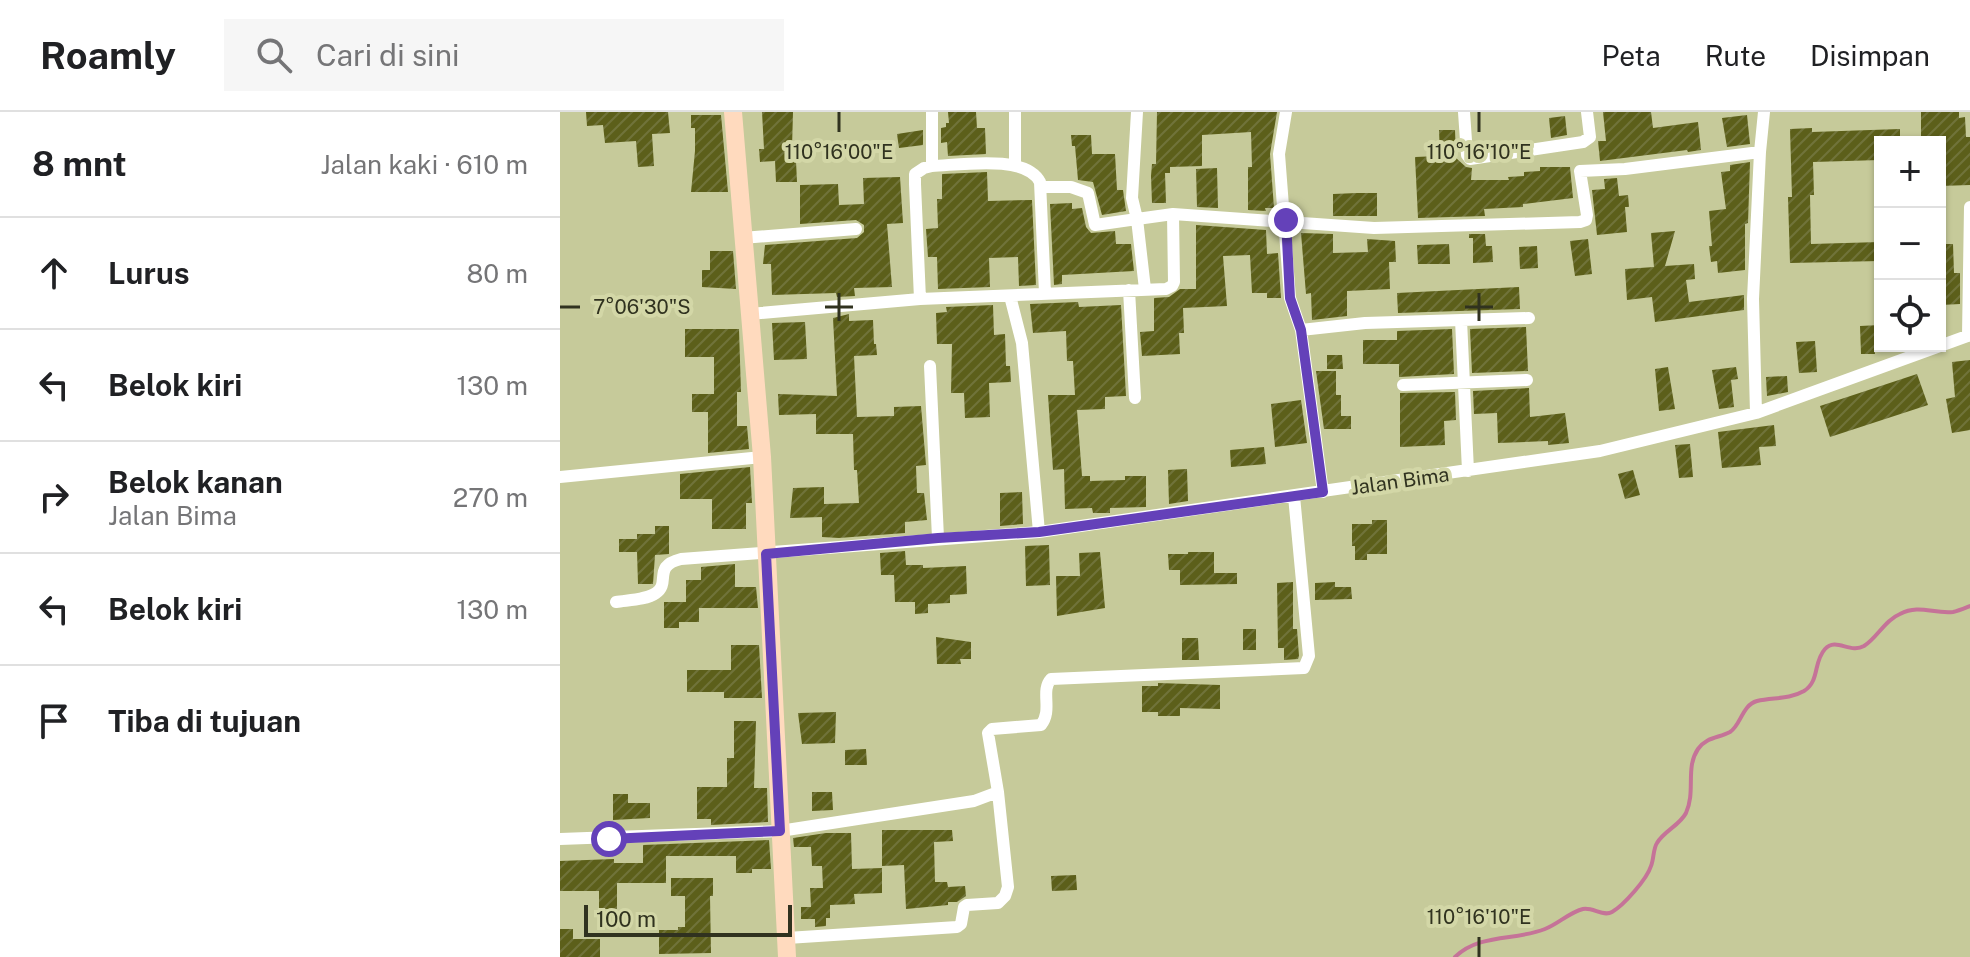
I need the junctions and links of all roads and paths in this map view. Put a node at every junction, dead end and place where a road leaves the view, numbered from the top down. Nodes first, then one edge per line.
1 (733, 112) edge
2 (932, 112) edge
3 (1015, 112) edge
4 (1137, 112) edge
5 (1286, 112) edge
6 (1464, 112) edge
7 (1587, 112) edge
8 (1764, 112) edge
9 (1583, 142) junction
10 (1760, 152) junction
11 (1015, 164) junction
12 (932, 166) junction
13 (1580, 171) junction
14 (1041, 187) junction
15 (1970, 207) edge
16 (1173, 214) junction
17 (1137, 219) junction
18 (1286, 220) junction
19 (856, 229) dead end
20 (742, 238) junction
21 (1145, 289) junction
22 (1129, 290) junction
23 (1045, 293) junction
24 (1010, 296) junction
25 (920, 299) junction
26 (749, 314) junction
27 (1529, 318) dead end
28 (1461, 320) junction
29 (1301, 330) junction
30 (1969, 336) edge
31 (930, 366) dead end
32 (1527, 380) dead end
33 (1463, 382) junction
34 (1403, 385) dead end
35 (1135, 398) dead end
36 (1756, 413) junction
37 (762, 457) junction
38 (1468, 471) junction
39 (560, 477) edge
40 (1323, 492) junction
41 (1294, 496) junction
42 (1039, 532) junction
43 (938, 538) junction
44 (766, 554) junction
45 (616, 602) dead end
46 (998, 792) junction
47 (780, 831) junction
48 (560, 839) edge
49 (787, 948) edge

1 - 20 street
2 - 12 street
3 - 11 street
4 - 17 street
5 - 18 street
6 - 9 street
7 - 9 street
8 - 10 street
9 - 13 street
10 - 13 street
10 - 36 street
11 - 12 street
11 - 14 street
12 - 25 street
13 - 18 street
14 - 17 street
14 - 23 street
15 - 30 street
16 - 17 street
16 - 18 street
16 - 21 street
17 - 21 street
18 - 29 street
19 - 20 street
20 - 26 street
21 - 22 street
22 - 23 street
22 - 35 street
23 - 24 street
24 - 25 street
24 - 42 street
25 - 26 street
26 - 37 street
27 - 28 street
28 - 29 street
28 - 33 street
29 - 40 street
30 - 36 street, Jalan Bima
31 - 43 street
32 - 33 street
33 - 34 street
33 - 38 street
36 - 38 street, Jalan Bima
37 - 39 street
37 - 44 street
38 - 40 street, Jalan Bima
40 - 41 street, Jalan Bima
41 - 42 street, Jalan Bima
41 - 46 street
42 - 43 street, Jalan Bima
43 - 44 street, Jalan Bima
44 - 45 street, Jalan Bima
44 - 47 street
46 - 47 street
46 - 49 street
47 - 48 street
47 - 49 street

